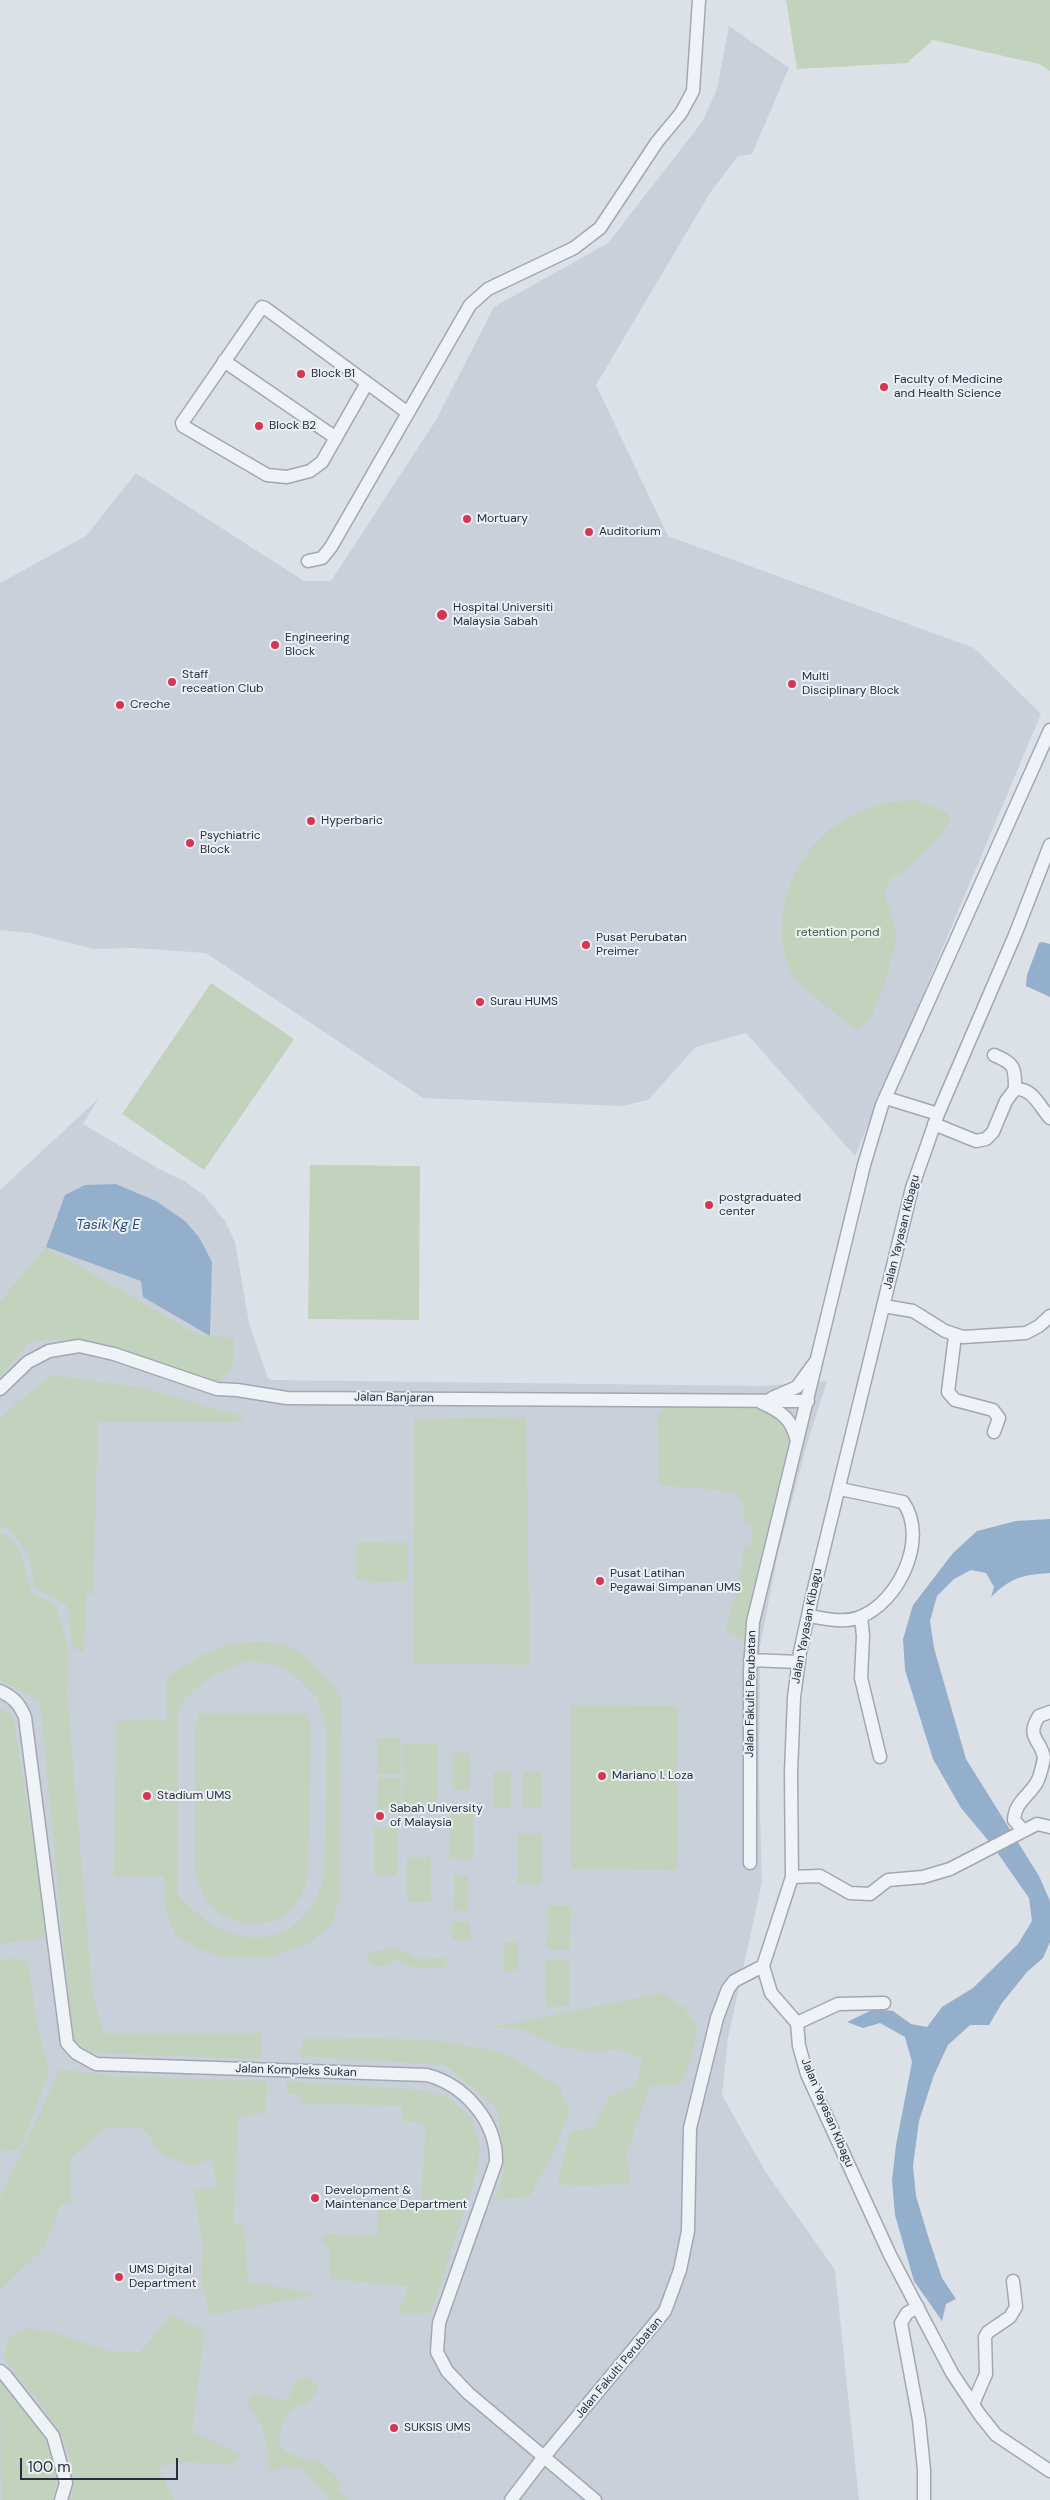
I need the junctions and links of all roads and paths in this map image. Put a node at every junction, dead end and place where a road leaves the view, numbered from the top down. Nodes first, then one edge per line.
1 (699, 0) edge
2 (224, 361) junction
3 (367, 383) junction
4 (408, 413) junction
5 (336, 438) junction
6 (308, 561) dead end
7 (1050, 730) edge
8 (1050, 845) edge
9 (994, 1055) dead end
10 (1015, 1089) junction
11 (886, 1098) junction
12 (1050, 1118) edge
13 (936, 1119) junction
14 (884, 1306) junction
15 (1050, 1316) edge
16 (955, 1336) junction
17 (819, 1356) junction
18 (0, 1388) edge
19 (757, 1401) junction
20 (808, 1401) junction
21 (994, 1432) dead end
22 (797, 1441) junction
23 (840, 1489) junction
24 (808, 1616) junction
25 (860, 1617) junction
26 (750, 1660) junction
27 (798, 1662) junction
28 (0, 1691) edge
29 (1050, 1712) edge
30 (880, 1756) dead end
31 (1050, 1827) edge
32 (1020, 1832) junction
33 (750, 1863) dead end
34 (792, 1877) junction
35 (763, 1966) junction
36 (884, 2003) dead end
37 (797, 2023) junction
38 (1013, 2281) dead end
39 (918, 2307) junction
40 (0, 2371) edge
41 (973, 2404) junction
42 (543, 2458) junction
43 (1050, 2472) edge
44 (61, 2500) edge
45 (511, 2500) edge
46 (595, 2500) edge
47 (924, 2500) edge

1 - 4 street
2 - 3 street
2 - 5 street
2 - 5 street
3 - 4 street
3 - 5 street
4 - 6 street
7 - 11 street, Jalan Fakulti Perubatan
8 - 13 street, Jalan Yayasan Kibagu
9 - 10 street
10 - 12 street
10 - 13 street
11 - 13 street
11 - 17 street, Jalan Fakulti Perubatan
13 - 14 street, Jalan Yayasan Kibagu
14 - 16 street
14 - 23 street, Jalan Yayasan Kibagu
15 - 16 street
16 - 21 street
17 - 19 street
17 - 20 street, Jalan Fakulti Perubatan
18 - 19 street, Jalan Banjaran
19 - 20 street, Jalan Banjaran
19 - 22 street
20 - 22 street, Jalan Fakulti Perubatan
22 - 26 street, Jalan Fakulti Perubatan
23 - 24 street, Jalan Yayasan Kibagu
23 - 25 street
24 - 25 street
24 - 27 street, Jalan Yayasan Kibagu
25 - 30 street
26 - 27 street
26 - 33 street, Jalan Fakulti Perubatan
27 - 34 street, Jalan Yayasan Kibagu
28 - 42 street, Jalan Kompleks Sukan
29 - 32 street
31 - 32 street
32 - 34 street
34 - 35 street, Jalan Yayasan Kibagu
35 - 37 street
35 - 42 street, Jalan Fakulti Perubatan
36 - 37 street
37 - 39 street, Jalan Yayasan Kibagu
38 - 41 street
39 - 41 street, Jalan Yayasan Kibagu
39 - 47 street
40 - 44 street
41 - 43 street, Jalan Yayasan Kibagu
42 - 45 street, Jalan Fakulti Perubatan
42 - 46 street, Jalan Kompleks Sukan

